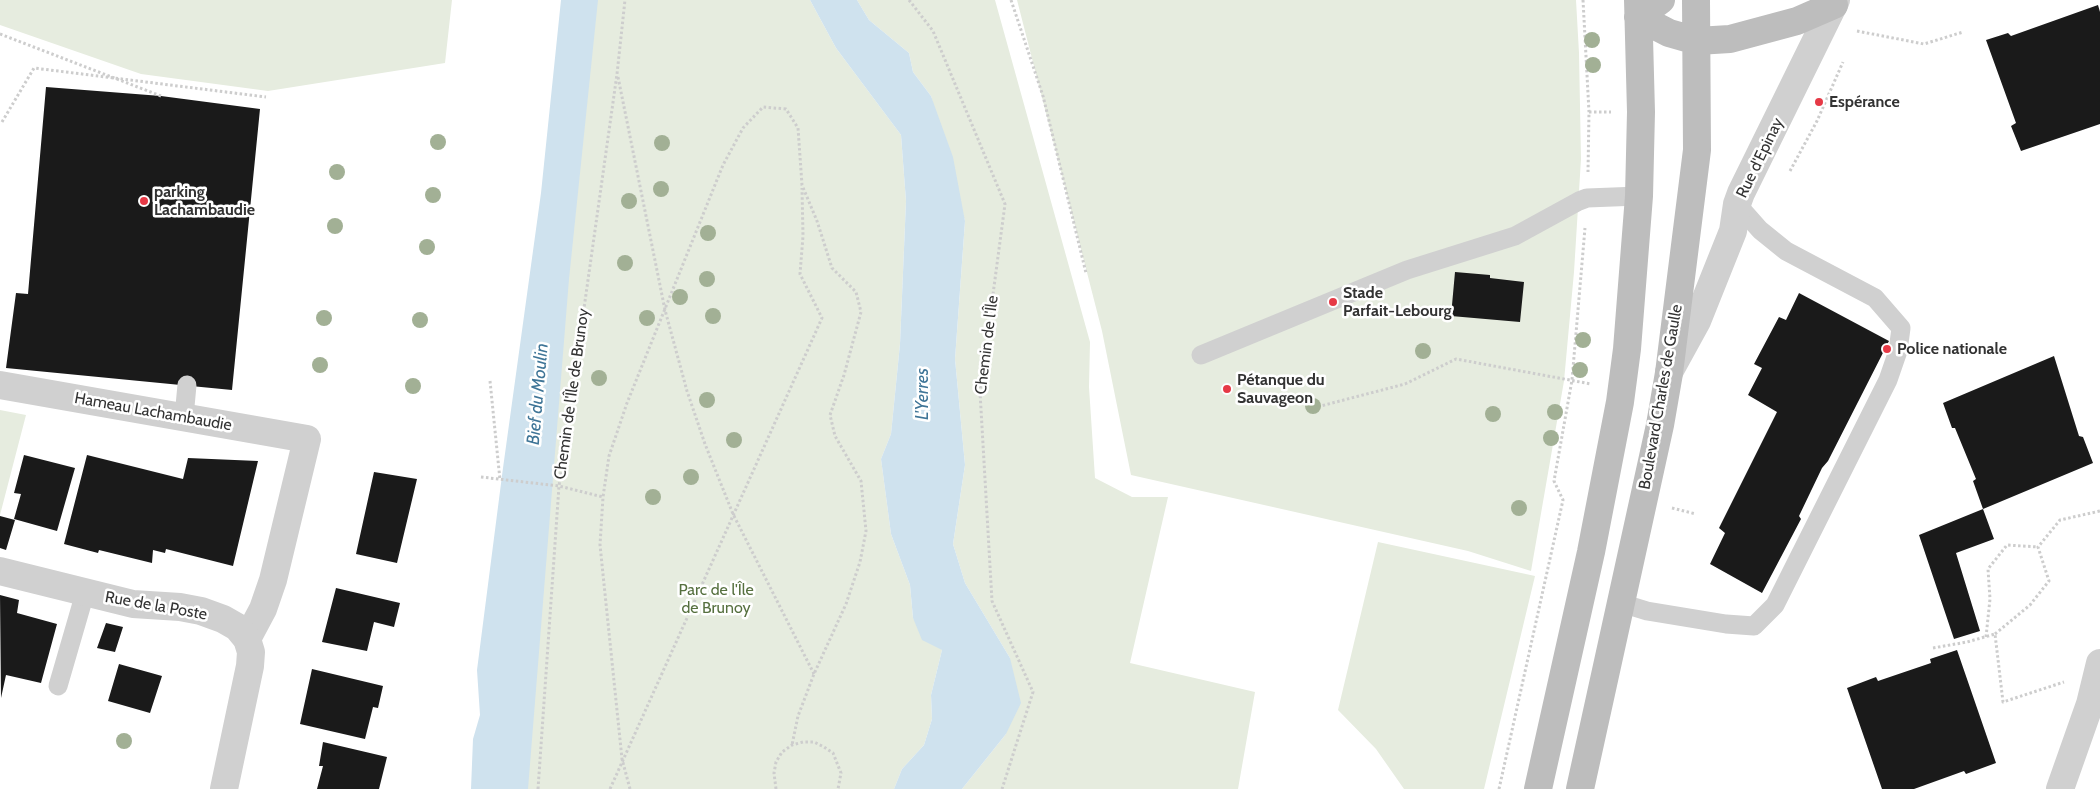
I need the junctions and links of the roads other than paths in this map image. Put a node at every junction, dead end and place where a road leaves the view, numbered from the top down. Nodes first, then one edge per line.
1 (1661, 0) edge
2 (1696, 0) edge
3 (1835, 2) edge
4 (1638, 8) edge
5 (1697, 41) junction
6 (1639, 196) junction
7 (1737, 204) junction
8 (1201, 355) dead end
9 (1669, 373) junction
10 (0, 385) edge
11 (187, 385) dead end
12 (184, 417) junction
13 (0, 571) edge
14 (85, 593) junction
15 (1621, 603) junction
16 (247, 639) junction
17 (2099, 668) edge
18 (58, 686) dead end
19 (224, 789) edge
20 (1538, 789) edge
21 (1580, 789) edge
22 (2060, 789) edge

1 - 4 main road
2 - 5 main road, Boulevard Charles de Gaulle
3 - 5 main road
3 - 7 street, Rue d'Epinay
4 - 5 main road
4 - 6 main road
5 - 9 main road, Boulevard Charles de Gaulle
6 - 8 lane
6 - 20 main road
7 - 9 street, Rue d'Epinay
7 - 15 lane
9 - 15 main road, Boulevard Charles de Gaulle
10 - 12 street, Hameau Lachambaudie
11 - 12 lane
12 - 16 street, Hameau Lachambaudie
13 - 14 street, Rue de la Poste
14 - 16 street, Rue de la Poste
14 - 18 lane
15 - 21 main road, Boulevard Charles de Gaulle
16 - 19 street
17 - 22 street

